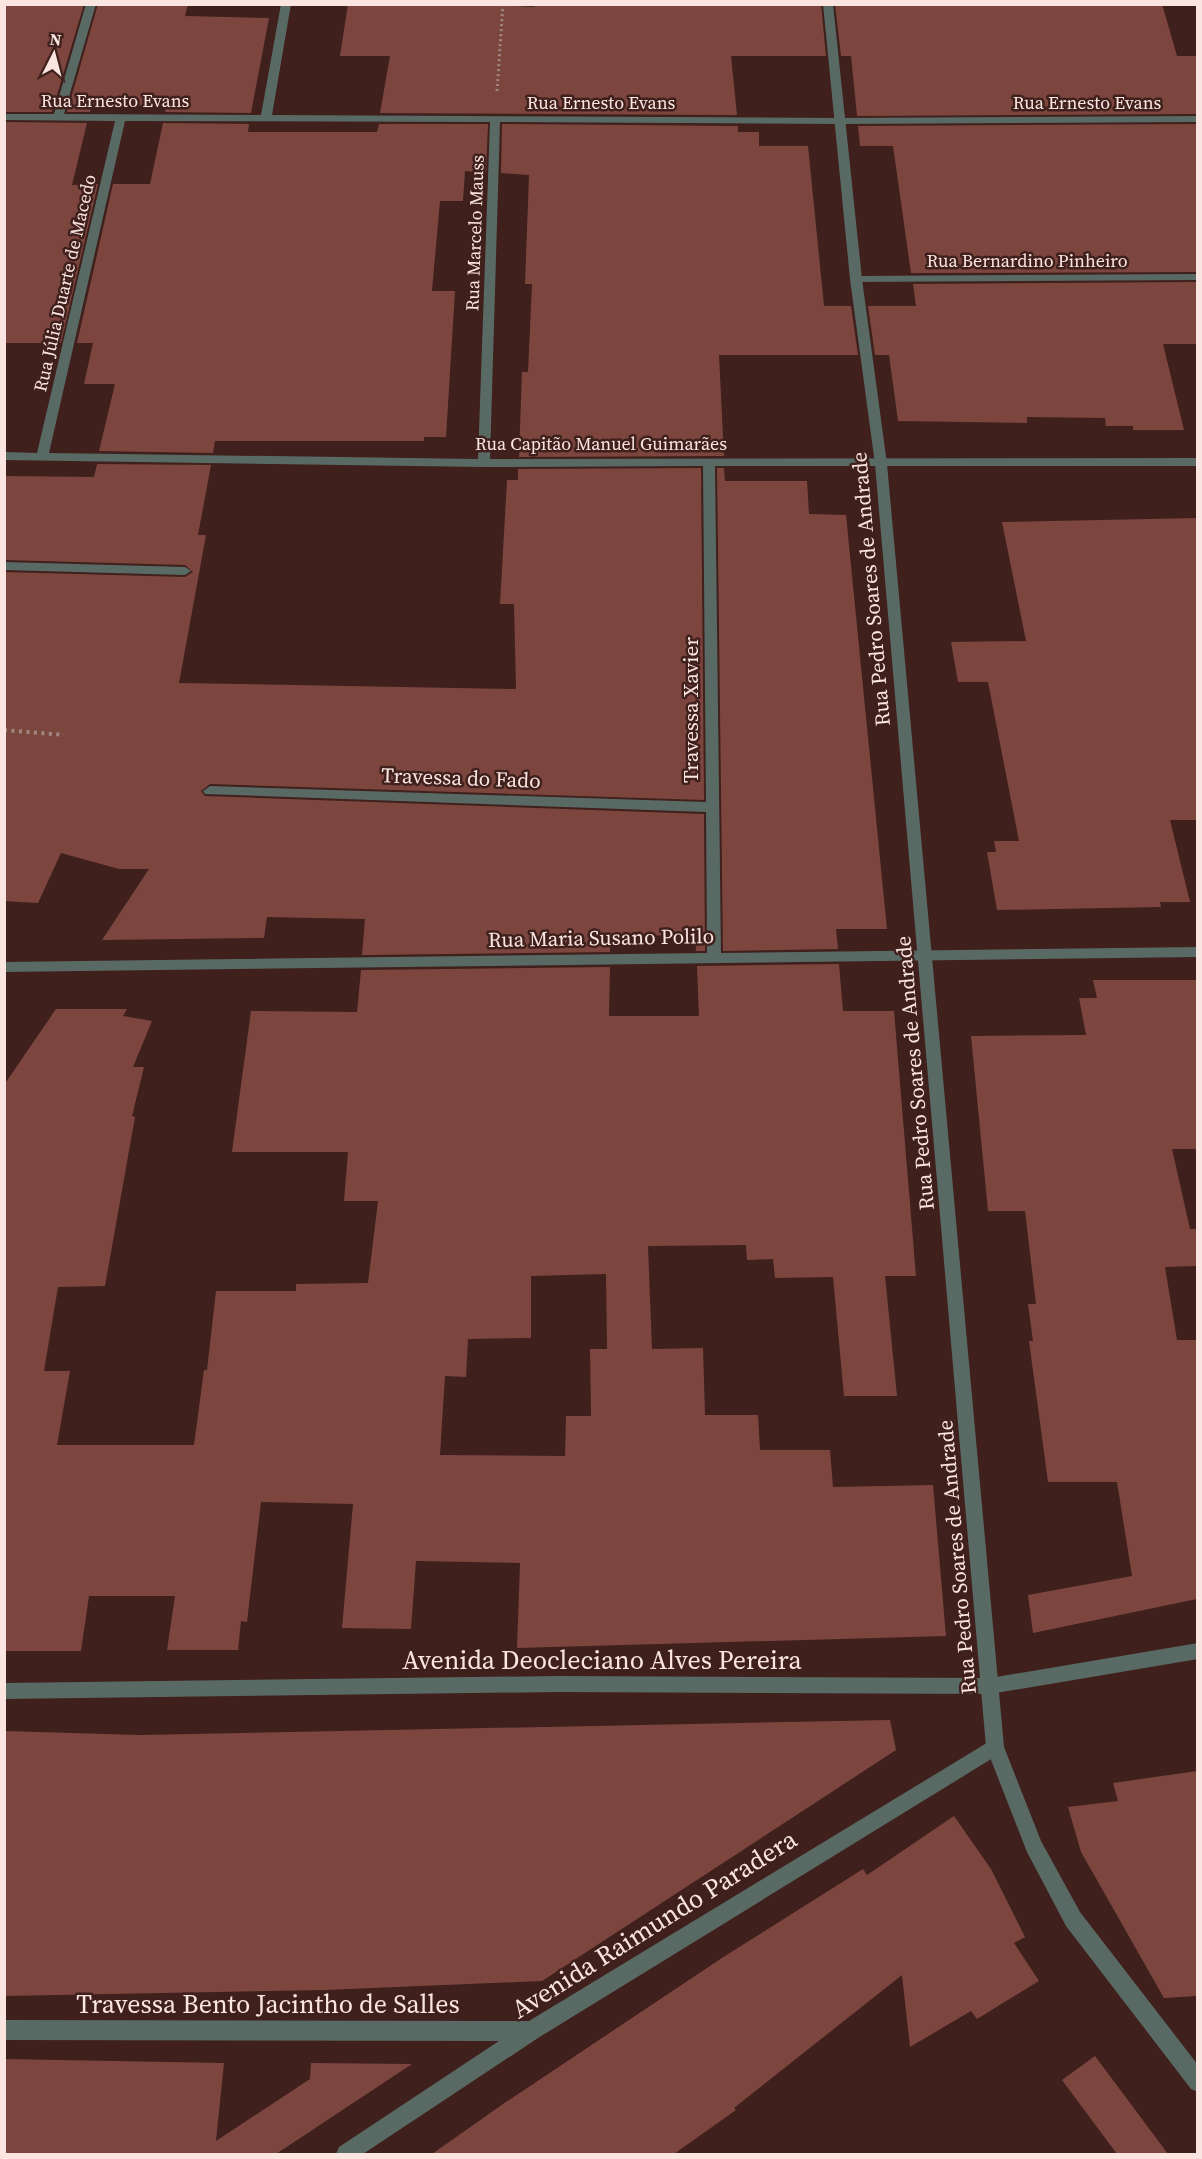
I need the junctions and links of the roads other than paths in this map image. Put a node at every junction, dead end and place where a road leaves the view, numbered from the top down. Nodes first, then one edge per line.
1 (91, 4) edge
2 (286, 4) edge
3 (828, 4) edge
4 (4, 117) edge
5 (58, 117) junction
6 (121, 117) junction
7 (266, 118) junction
8 (495, 119) junction
9 (1197, 119) edge
10 (839, 121) junction
11 (1197, 277) edge
12 (856, 279) junction
13 (4, 456) edge
14 (42, 456) junction
15 (709, 462) junction
16 (1197, 462) edge
17 (484, 463) junction
18 (881, 464) junction
19 (4, 566) edge
20 (184, 572) dead end
21 (210, 791) dead end
22 (711, 807) junction
23 (1197, 951) edge
24 (926, 955) junction
25 (714, 958) junction
26 (4, 967) edge
27 (1197, 1651) edge
28 (990, 1686) junction
29 (4, 1691) edge
30 (995, 1747) junction
31 (4, 2030) edge
32 (531, 2031) junction
33 (1197, 2082) edge
34 (346, 2154) edge

1 - 5 street
2 - 7 street
3 - 10 street, Rua Pedro Soares de Andrade
4 - 5 street, Rua Ernesto Evans
5 - 6 street, Rua Ernesto Evans
6 - 7 street, Rua Ernesto Evans
6 - 14 street, Rua Júlia Duarte de Macedo
7 - 8 street, Rua Ernesto Evans
8 - 10 street, Rua Ernesto Evans
8 - 17 street, Rua Marcelo Mauss
9 - 10 street, Rua Ernesto Evans
10 - 12 street, Rua Pedro Soares de Andrade
11 - 12 street, Rua Bernardino Pinheiro
12 - 18 street, Rua Pedro Soares de Andrade
13 - 14 street, Rua Capitão Manuel Guimarães
14 - 17 street, Rua Capitão Manuel Guimarães
15 - 17 street, Rua Capitão Manuel Guimarães
15 - 18 street, Rua Capitão Manuel Guimarães
15 - 22 street, Travessa Xavier
16 - 18 street, Rua Capitão Manuel Guimarães
18 - 24 street, Rua Pedro Soares de Andrade
19 - 20 street
21 - 22 street, Travessa do Fado
22 - 25 street, Travessa Xavier
23 - 24 street, Rua Maria Susano Polilo
24 - 25 street, Rua Maria Susano Polilo
24 - 28 street, Rua Pedro Soares de Andrade
25 - 26 street, Rua Maria Susano Polilo
27 - 28 street, Avenida Deocleciano Alves Pereira
28 - 29 street, Avenida Deocleciano Alves Pereira
28 - 30 street, Rua Pedro Soares de Andrade
30 - 32 street, Avenida Raimundo Paradera
30 - 33 street, Rua Pedro Soares de Andrade
31 - 32 street, Travessa Bento Jacintho de Salles
32 - 34 street, Avenida Raimundo Paradera

